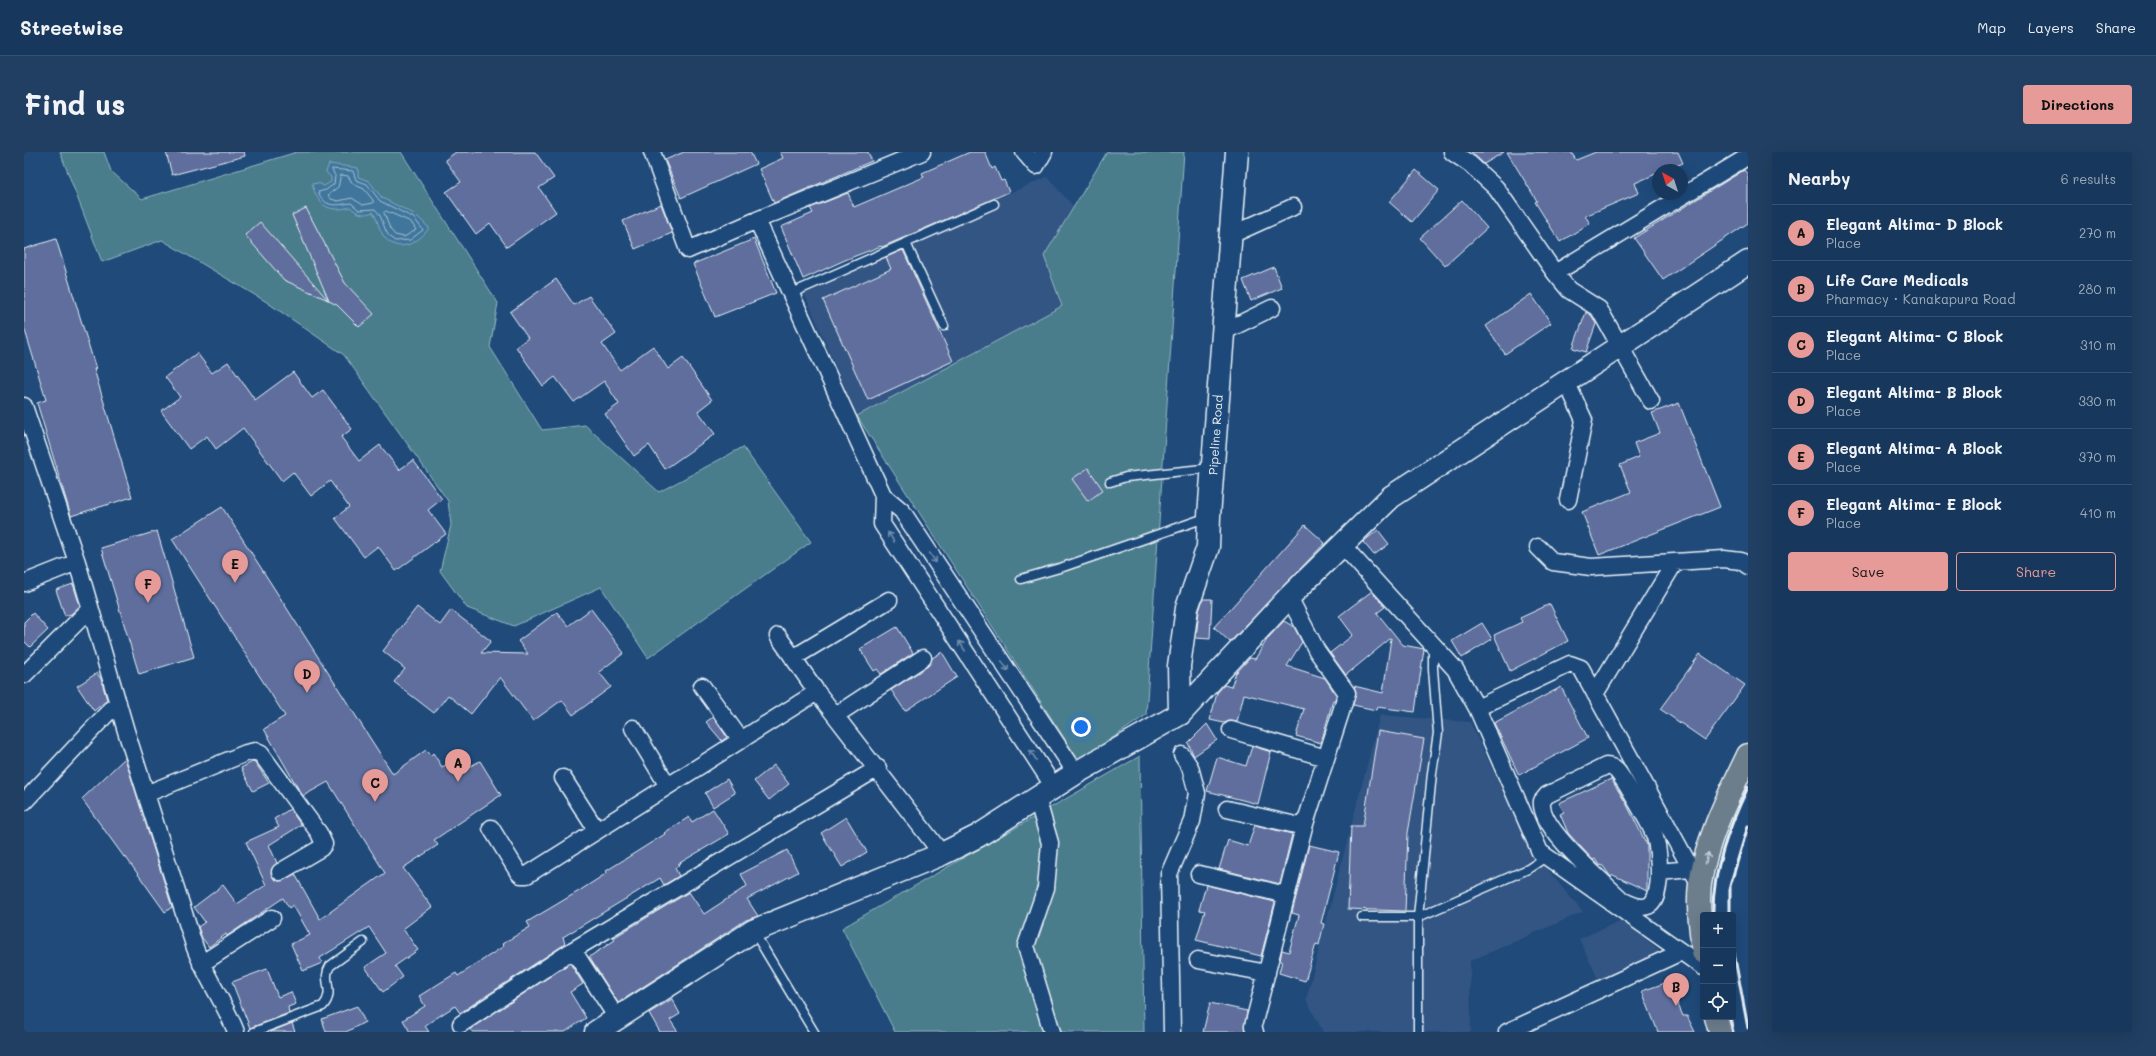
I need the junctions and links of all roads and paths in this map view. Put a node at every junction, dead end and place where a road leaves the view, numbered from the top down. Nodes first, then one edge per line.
1 (652, 152) edge
2 (922, 152) edge
3 (1024, 152) edge
4 (1044, 152) edge
5 (1237, 152) edge
6 (1452, 152) edge
7 (1746, 155) edge
8 (994, 204) dead end
9 (1293, 207) dead end
10 (757, 220) junction
11 (1231, 235) junction
12 (906, 243) junction
13 (1748, 262) edge
14 (1555, 274) junction
15 (792, 293) junction
16 (1272, 308) dead end
17 (944, 326) dead end
18 (1223, 332) junction
19 (1620, 346) junction
20 (1566, 382) junction
21 (1651, 401) dead end
22 (24, 406) edge
23 (1213, 468) junction
24 (1110, 482) dead end
25 (883, 494) junction
26 (1568, 500) dead end
27 (1209, 516) junction
28 (1343, 546) junction
29 (1538, 547) dead end
30 (77, 562) junction
31 (1675, 562) junction
32 (1748, 566) edge
33 (1021, 579) dead end
34 (24, 583) edge
35 (1289, 597) junction
36 (889, 600) dead end
37 (90, 609) junction
38 (778, 636) dead end
39 (1433, 644) junction
40 (793, 658) junction
41 (923, 658) dead end
42 (24, 675) edge
43 (702, 686) dead end
44 (817, 692) junction
45 (1595, 694) junction
46 (118, 702) junction
47 (1478, 708) junction
48 (1180, 714) junction
49 (836, 715) junction
50 (633, 728) dead end
51 (1231, 730) dead end
52 (741, 740) junction
53 (1182, 755) dead end
54 (1748, 755) edge
55 (1326, 758) junction
56 (878, 768) junction
57 (1076, 773) junction
58 (563, 778) dead end
59 (668, 786) junction
60 (1045, 793) junction
61 (146, 794) junction
62 (24, 802) edge
63 (1227, 809) dead end
64 (1304, 827) junction
65 (490, 828) dead end
66 (597, 831) junction
67 (1556, 837) junction
68 (942, 854) junction
69 (1543, 854) junction
70 (280, 872) dead end
71 (1659, 872) junction
72 (1199, 874) dead end
73 (1695, 877) junction
74 (1286, 895) junction
75 (1362, 917) dead end
76 (1418, 917) junction
77 (272, 918) dead end
78 (753, 931) junction
79 (363, 942) dead end
80 (1703, 948) edge
81 (573, 950) junction
82 (1681, 952) junction
83 (1198, 960) dead end
84 (201, 964) junction
85 (1700, 966) edge
86 (1267, 973) junction
87 (617, 1018) junction
88 (1717, 1020) edge
89 (461, 1024) dead end
90 (236, 1032) edge
91 (254, 1032) edge
92 (596, 1032) edge
93 (814, 1032) edge
94 (1052, 1032) edge
95 (1172, 1032) edge
96 (1255, 1032) edge
97 (1418, 1032) edge
98 (1507, 1032) edge
99 (1720, 1032) edge

1 - 10 street
2 - 10 street
3 - 4 street
5 - 11 street, Pipeline Road
6 - 14 street
7 - 14 street
8 - 12 lane
9 - 11 street
10 - 15 street
11 - 18 street, Pipeline Road
12 - 15 lane
12 - 17 lane
13 - 19 street
14 - 19 street
15 - 25 street
16 - 18 street
18 - 23 street, Pipeline Road
19 - 20 street
19 - 21 street
20 - 26 street
20 - 28 street
22 - 30 street
23 - 24 lane
23 - 27 street, Pipeline Road
25 -> 57 street
60 -> 25 street
27 - 33 lane
27 - 48 street, Pipeline Road
28 - 35 street
28 - 39 street
29 - 31 street
30 - 34 street
30 - 37 street
31 - 32 street
31 - 45 street
35 - 48 street
35 - 55 street
36 - 40 street
37 - 42 street
37 - 46 street
38 - 40 street
39 - 47 street
39 - 76 lane
40 - 44 street
41 - 49 street
43 - 52 street
44 - 49 street
44 - 52 street
45 - 47 street
45 - 73 street
46 - 61 street
46 - 62 street
47 - 69 street
48 - 57 street
49 - 56 street
50 - 59 street
51 - 55 street
52 - 59 street
53 - 95 street
73 -> 54 highway
55 - 64 street
56 - 68 street
56 - 81 street
57 - 60 street
58 - 66 street
59 - 66 street
60 - 68 street
60 - 94 street
61 - 70 street
61 - 84 street
63 - 64 street
64 - 74 street
65 - 66 street
67 - 69 street
67 - 71 street
67 - 71 street
68 - 78 street
69 - 76 lane
69 - 82 street
71 - 73 street
72 - 74 street
73 - 80 highway
74 - 86 street
75 - 76 lane
76 - 97 lane
77 - 84 street
78 - 87 street
78 - 93 lane
79 - 91 lane
81 - 87 street
81 - 89 street
82 - 85 street
82 - 98 street
83 - 86 street
84 - 90 street
86 - 96 street
87 - 92 street
88 - 99 highway

